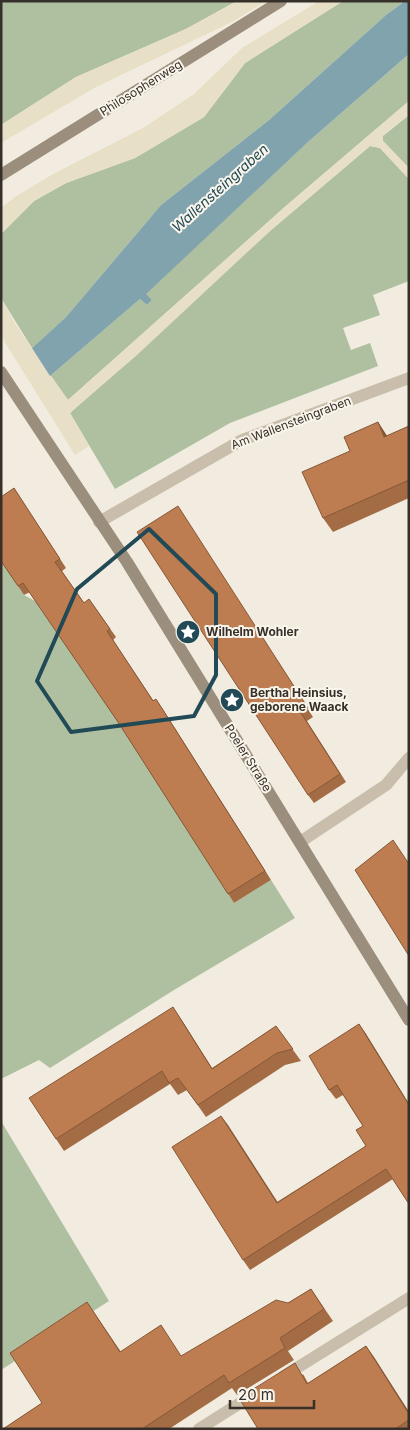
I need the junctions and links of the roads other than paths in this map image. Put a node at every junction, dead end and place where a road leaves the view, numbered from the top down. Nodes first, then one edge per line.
1 (281, 1) edge
2 (1, 175) edge
3 (1, 372) edge
4 (409, 378) edge
5 (99, 522) junction
6 (409, 758) edge
7 (300, 842) junction
8 (409, 1020) edge
9 (409, 1298) edge
10 (198, 1429) edge

1 - 2 street, Philosophenweg
3 - 5 street, Poeler Straße
4 - 5 street, Am Wallensteingraben
5 - 7 street, Poeler Straße
6 - 7 street
7 - 8 street, Poeler Straße
9 - 10 street

